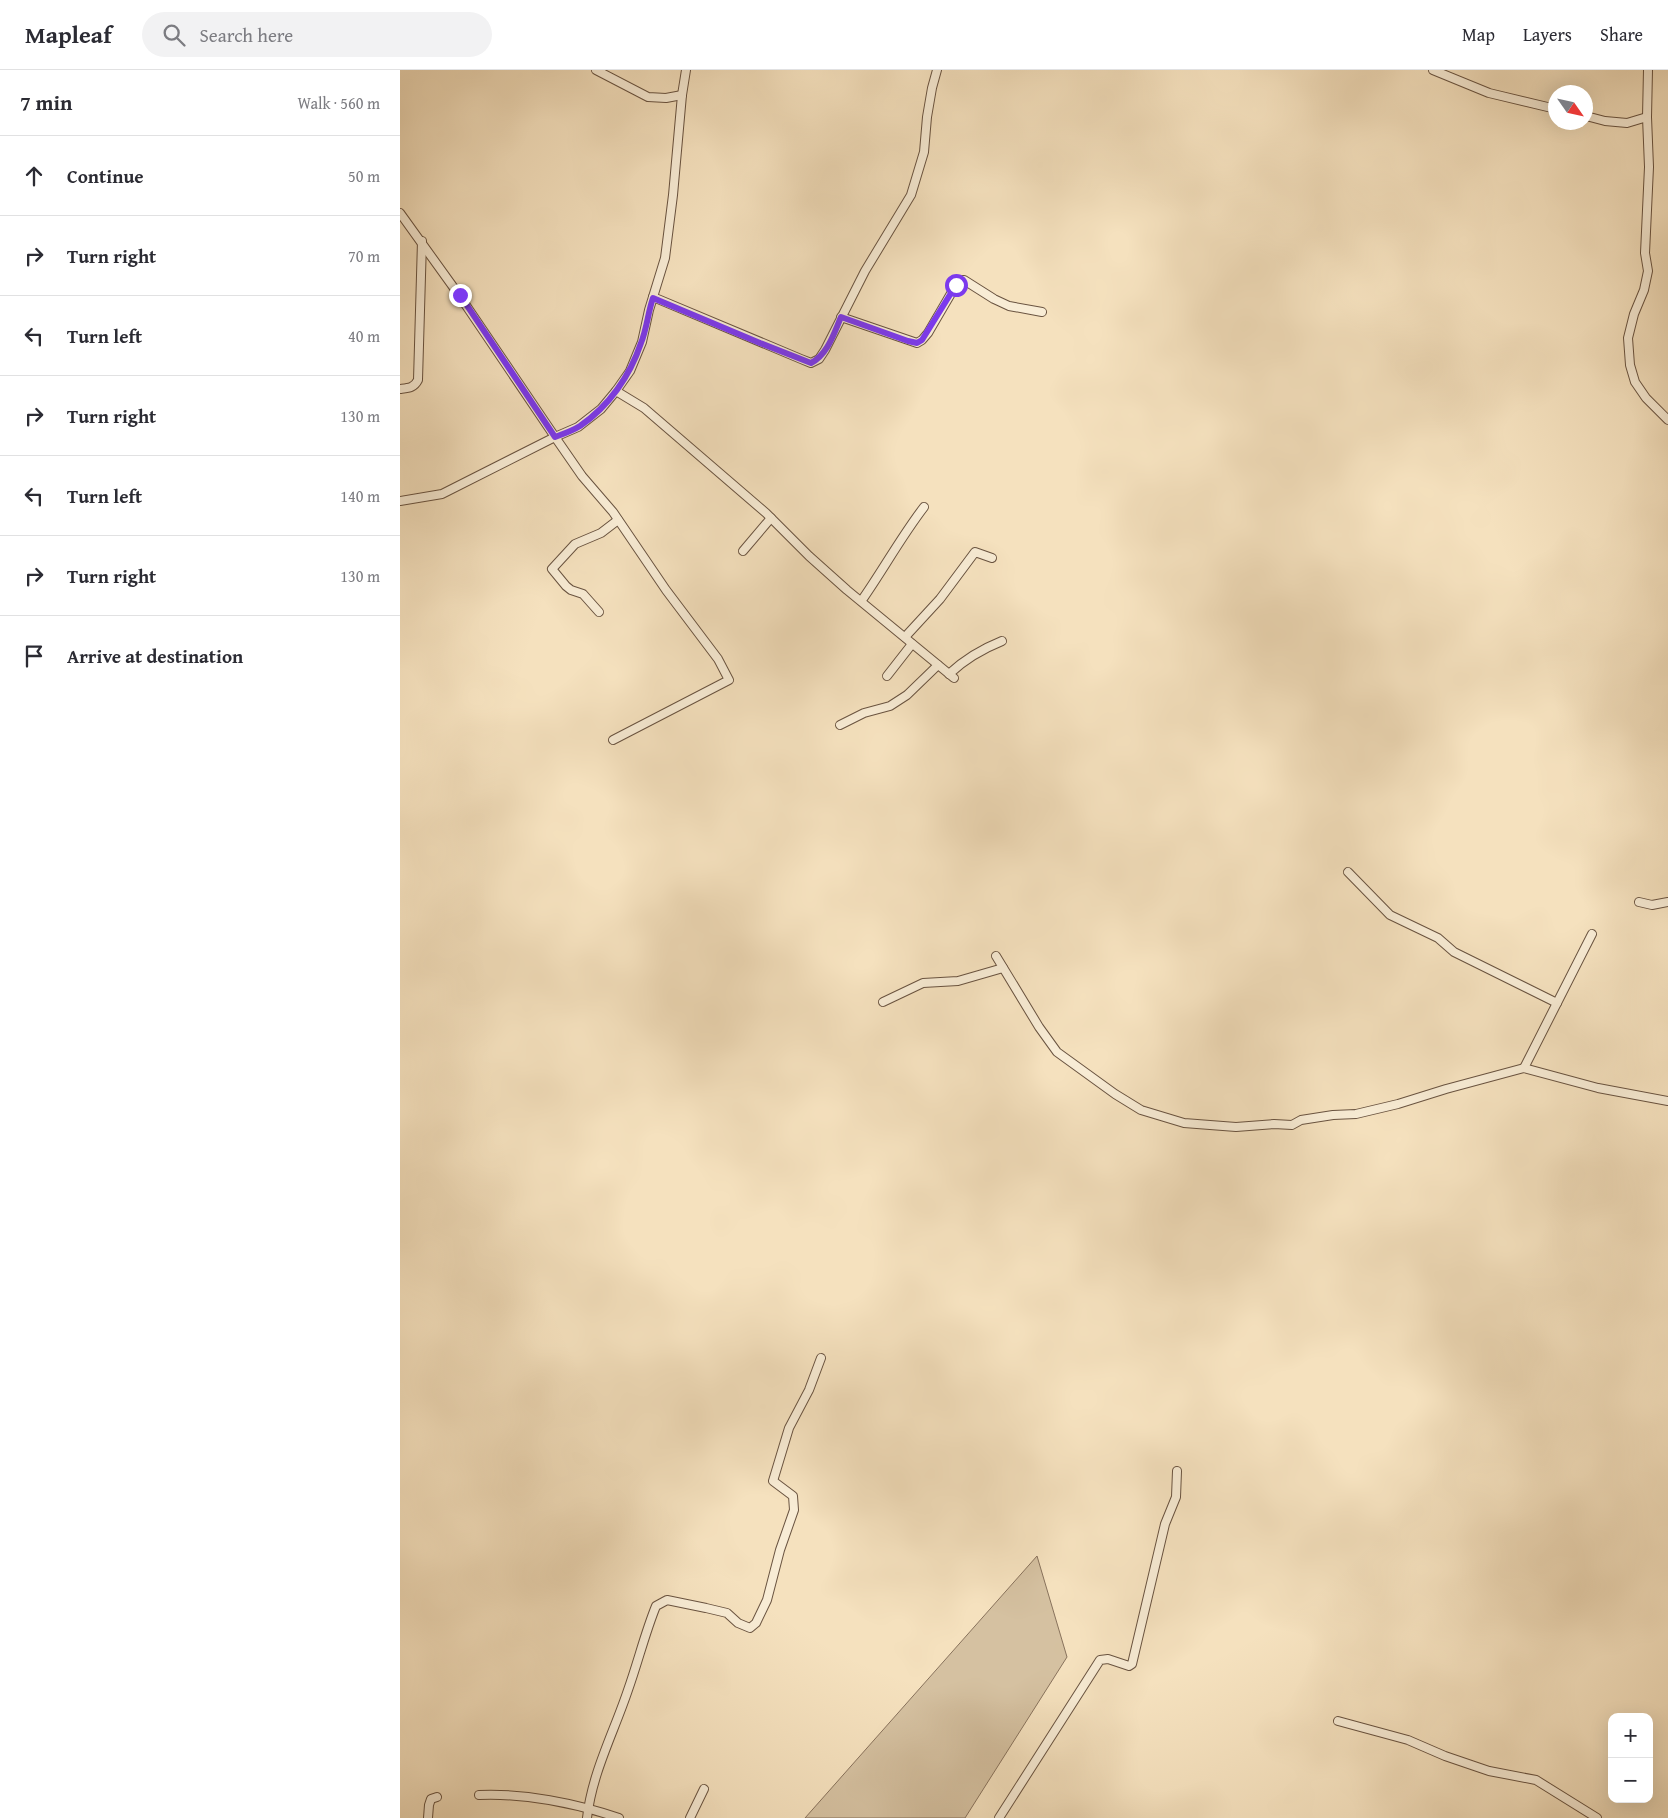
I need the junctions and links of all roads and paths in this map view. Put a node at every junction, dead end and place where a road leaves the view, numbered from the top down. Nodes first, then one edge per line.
1 (596, 70) edge
2 (686, 70) edge
3 (937, 70) edge
4 (1432, 70) edge
5 (1648, 70) edge
6 (682, 95) junction
7 (1548, 107) edge
8 (1647, 117) junction
9 (1593, 118) edge
10 (400, 213) edge
11 (422, 241) junction
12 (653, 298) junction
13 (1042, 312) dead end
14 (841, 317) junction
15 (400, 389) edge
16 (616, 391) junction
17 (1668, 420) edge
18 (555, 437) junction
19 (400, 501) edge
20 (924, 507) dead end
21 (771, 518) junction
22 (618, 520) junction
23 (743, 551) dead end
24 (992, 558) dead end
25 (862, 600) junction
26 (599, 612) dead end
27 (905, 637) junction
28 (1002, 640) dead end
29 (912, 644) junction
30 (938, 665) junction
31 (887, 676) dead end
32 (840, 725) dead end
33 (613, 740) dead end
34 (1348, 872) dead end
35 (1639, 902) dead end
36 (1668, 902) edge
37 (1592, 934) dead end
38 (996, 956) dead end
39 (1003, 968) junction
40 (883, 1002) dead end
41 (1557, 1003) junction
42 (1524, 1068) junction
43 (1668, 1101) edge
44 (821, 1358) dead end
45 (1177, 1472) dead end
46 (1338, 1722) dead end
47 (704, 1789) dead end
48 (479, 1795) dead end
49 (437, 1797) dead end
50 (588, 1808) junction
51 (428, 1818) edge
52 (587, 1818) edge
53 (618, 1818) edge
54 (690, 1818) edge
55 (999, 1818) edge
56 (1597, 1818) edge

1 - 6 street
2 - 6 street
3 - 14 street
4 - 7 street
5 - 8 street
6 - 12 street
8 - 9 street
8 - 17 street
10 - 11 street
11 - 15 street
11 - 18 street
12 - 14 street
12 - 16 street
13 - 14 street
16 - 18 street
16 - 21 street
18 - 19 street
18 - 22 street
20 - 25 street
21 - 23 street
21 - 25 street
22 - 26 street
22 - 33 street
24 - 27 street
25 - 27 street
27 - 29 street
28 - 30 street
29 - 30 street
29 - 31 street
30 - 32 street
34 - 41 street
35 - 36 street
37 - 41 street
38 - 39 street
39 - 40 street
39 - 42 street
41 - 42 street
42 - 43 street
44 - 50 street
45 - 55 street
46 - 56 street
47 - 54 street
48 - 50 street
49 - 51 street
50 - 52 street
50 - 53 street

